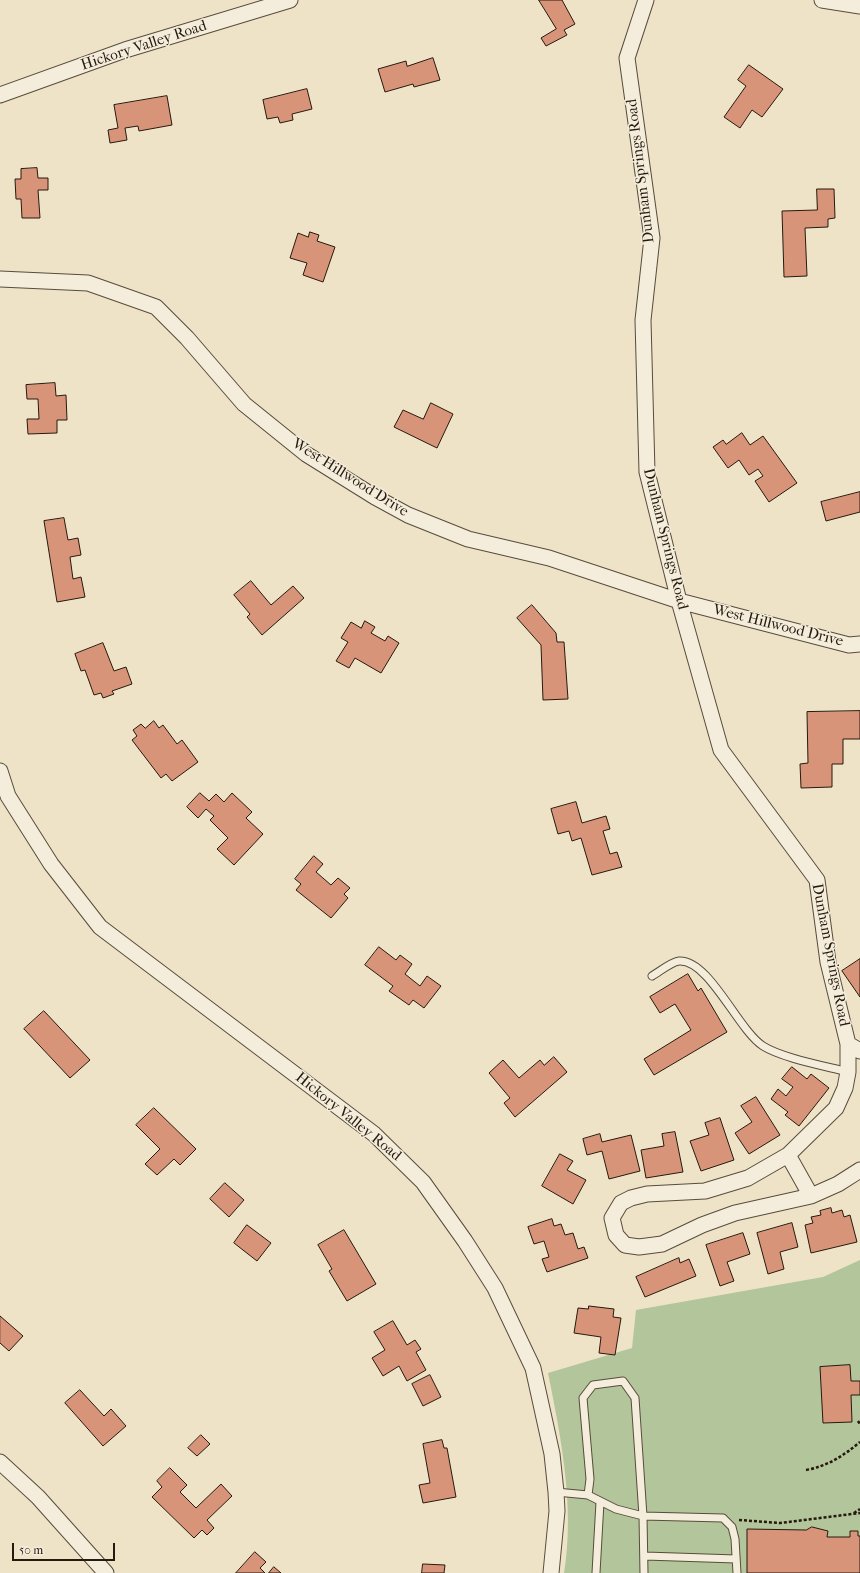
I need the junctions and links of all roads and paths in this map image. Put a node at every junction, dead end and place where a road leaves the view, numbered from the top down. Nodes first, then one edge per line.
1 (290, 0) edge
2 (646, 0) edge
3 (822, 0) edge
4 (860, 6) edge
5 (0, 95) edge
6 (0, 280) edge
7 (680, 601) junction
8 (860, 644) edge
9 (0, 771) edge
10 (4, 798) edge
11 (652, 976) dead end
12 (854, 1048) edge
13 (848, 1072) junction
14 (788, 1155) junction
15 (860, 1170) edge
16 (811, 1196) junction
17 (858, 1420) dead end
18 (860, 1424) edge
19 (860, 1442) edge
20 (0, 1462) edge
21 (806, 1470) dead end
22 (556, 1492) junction
23 (588, 1495) junction
24 (600, 1502) junction
25 (860, 1509) edge
26 (854, 1513) junction
27 (860, 1513) edge
28 (643, 1516) junction
29 (722, 1518) junction
30 (645, 1556) junction
31 (736, 1559) junction
32 (106, 1573) edge
33 (551, 1573) edge
34 (596, 1573) edge
35 (644, 1573) edge
36 (737, 1573) edge

1 - 5 street, Hickory Valley Road
2 - 7 street, Dunham Springs Road
3 - 4 street
6 - 7 street, West Hillwood Drive
7 - 8 street, West Hillwood Drive
7 - 12 street, Dunham Springs Road
9 - 10 street, Hickory Valley Road
10 - 22 street, Hickory Valley Road
11 - 13 lane
12 - 13 street, Dunham Springs Road
13 - 14 street, Dunham Springs Road
14 - 16 street
14 - 16 street, Dunham Springs Road
15 - 16 street, Dunham Springs Road
17 - 18 path
19 - 21 path
20 - 32 street
22 - 23 lane
22 - 33 street, Hickory Valley Road
23 - 24 lane
23 - 28 lane
24 - 28 lane
24 - 34 lane
25 - 26 path
26 - 27 path
26 - 29 path
28 - 29 lane
28 - 30 lane
29 - 31 lane
30 - 31 lane
30 - 35 lane
31 - 36 lane

